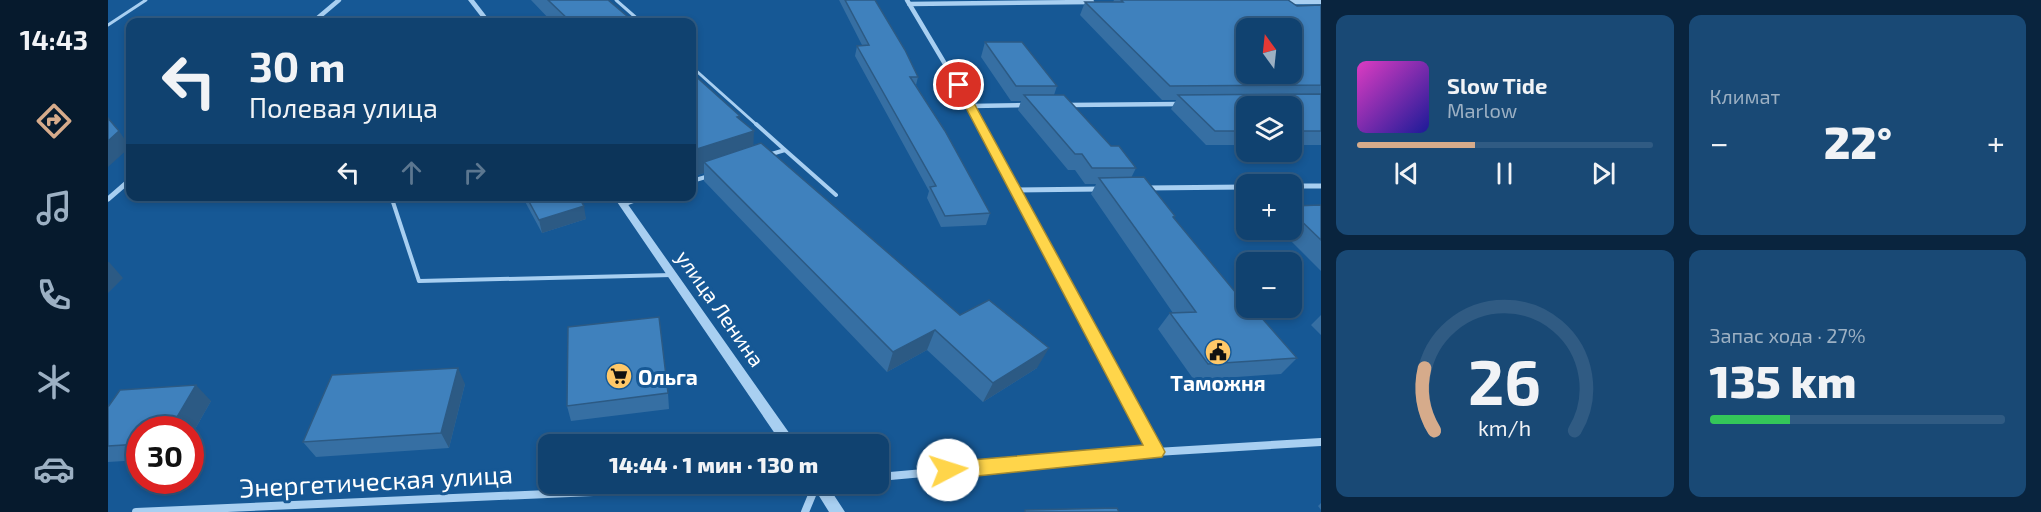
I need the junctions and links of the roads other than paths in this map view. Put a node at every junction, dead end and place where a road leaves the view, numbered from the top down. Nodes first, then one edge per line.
1 (146, 0) edge
2 (339, 0) edge
3 (471, 0) edge
4 (616, 0) edge
5 (1014, 1) edge
6 (908, 2) edge
7 (1099, 2) edge
8 (1321, 2) edge
9 (1285, 3) edge
10 (318, 18) edge
11 (485, 18) edge
12 (636, 18) edge
13 (108, 25) edge
14 (696, 71) edge
15 (1193, 104) edge
16 (1029, 105) edge
17 (1065, 105) edge
18 (971, 106) junction
19 (785, 150) junction
20 (764, 157) edge
21 (712, 174) edge
22 (696, 180) edge
23 (126, 183) edge
24 (1302, 186) edge
25 (1321, 186) edge
26 (1236, 187) edge
27 (1143, 188) edge
28 (1108, 189) edge
29 (1016, 190) junction
30 (836, 195) dead end
31 (108, 199) edge
32 (393, 201) edge
33 (620, 201) edge
34 (672, 275) junction
35 (783, 434) edge
36 (1321, 442) edge
37 (1156, 452) junction
38 (889, 476) edge
39 (546, 494) edge
40 (812, 494) edge
41 (825, 494) edge
42 (136, 512) edge
43 (805, 512) edge
44 (838, 512) edge

1 - 13 lane
2 - 10 street
3 - 11 street
4 - 12 lane
5 - 6 street
5 - 7 street
6 - 18 street
8 - 9 street
14 - 19 lane
15 - 17 street
16 - 18 street
18 - 29 street
19 - 20 lane
19 - 30 lane
21 - 22 lane
23 - 31 street
24 - 25 street
26 - 27 street
28 - 29 street
29 - 37 street
32 - 34 lane
33 - 34 street, улица Ленина
34 - 35 street, улица Ленина
36 - 37 street
37 - 38 street
39 - 42 street, Энергетическая улица
40 - 43 street
41 - 44 street

